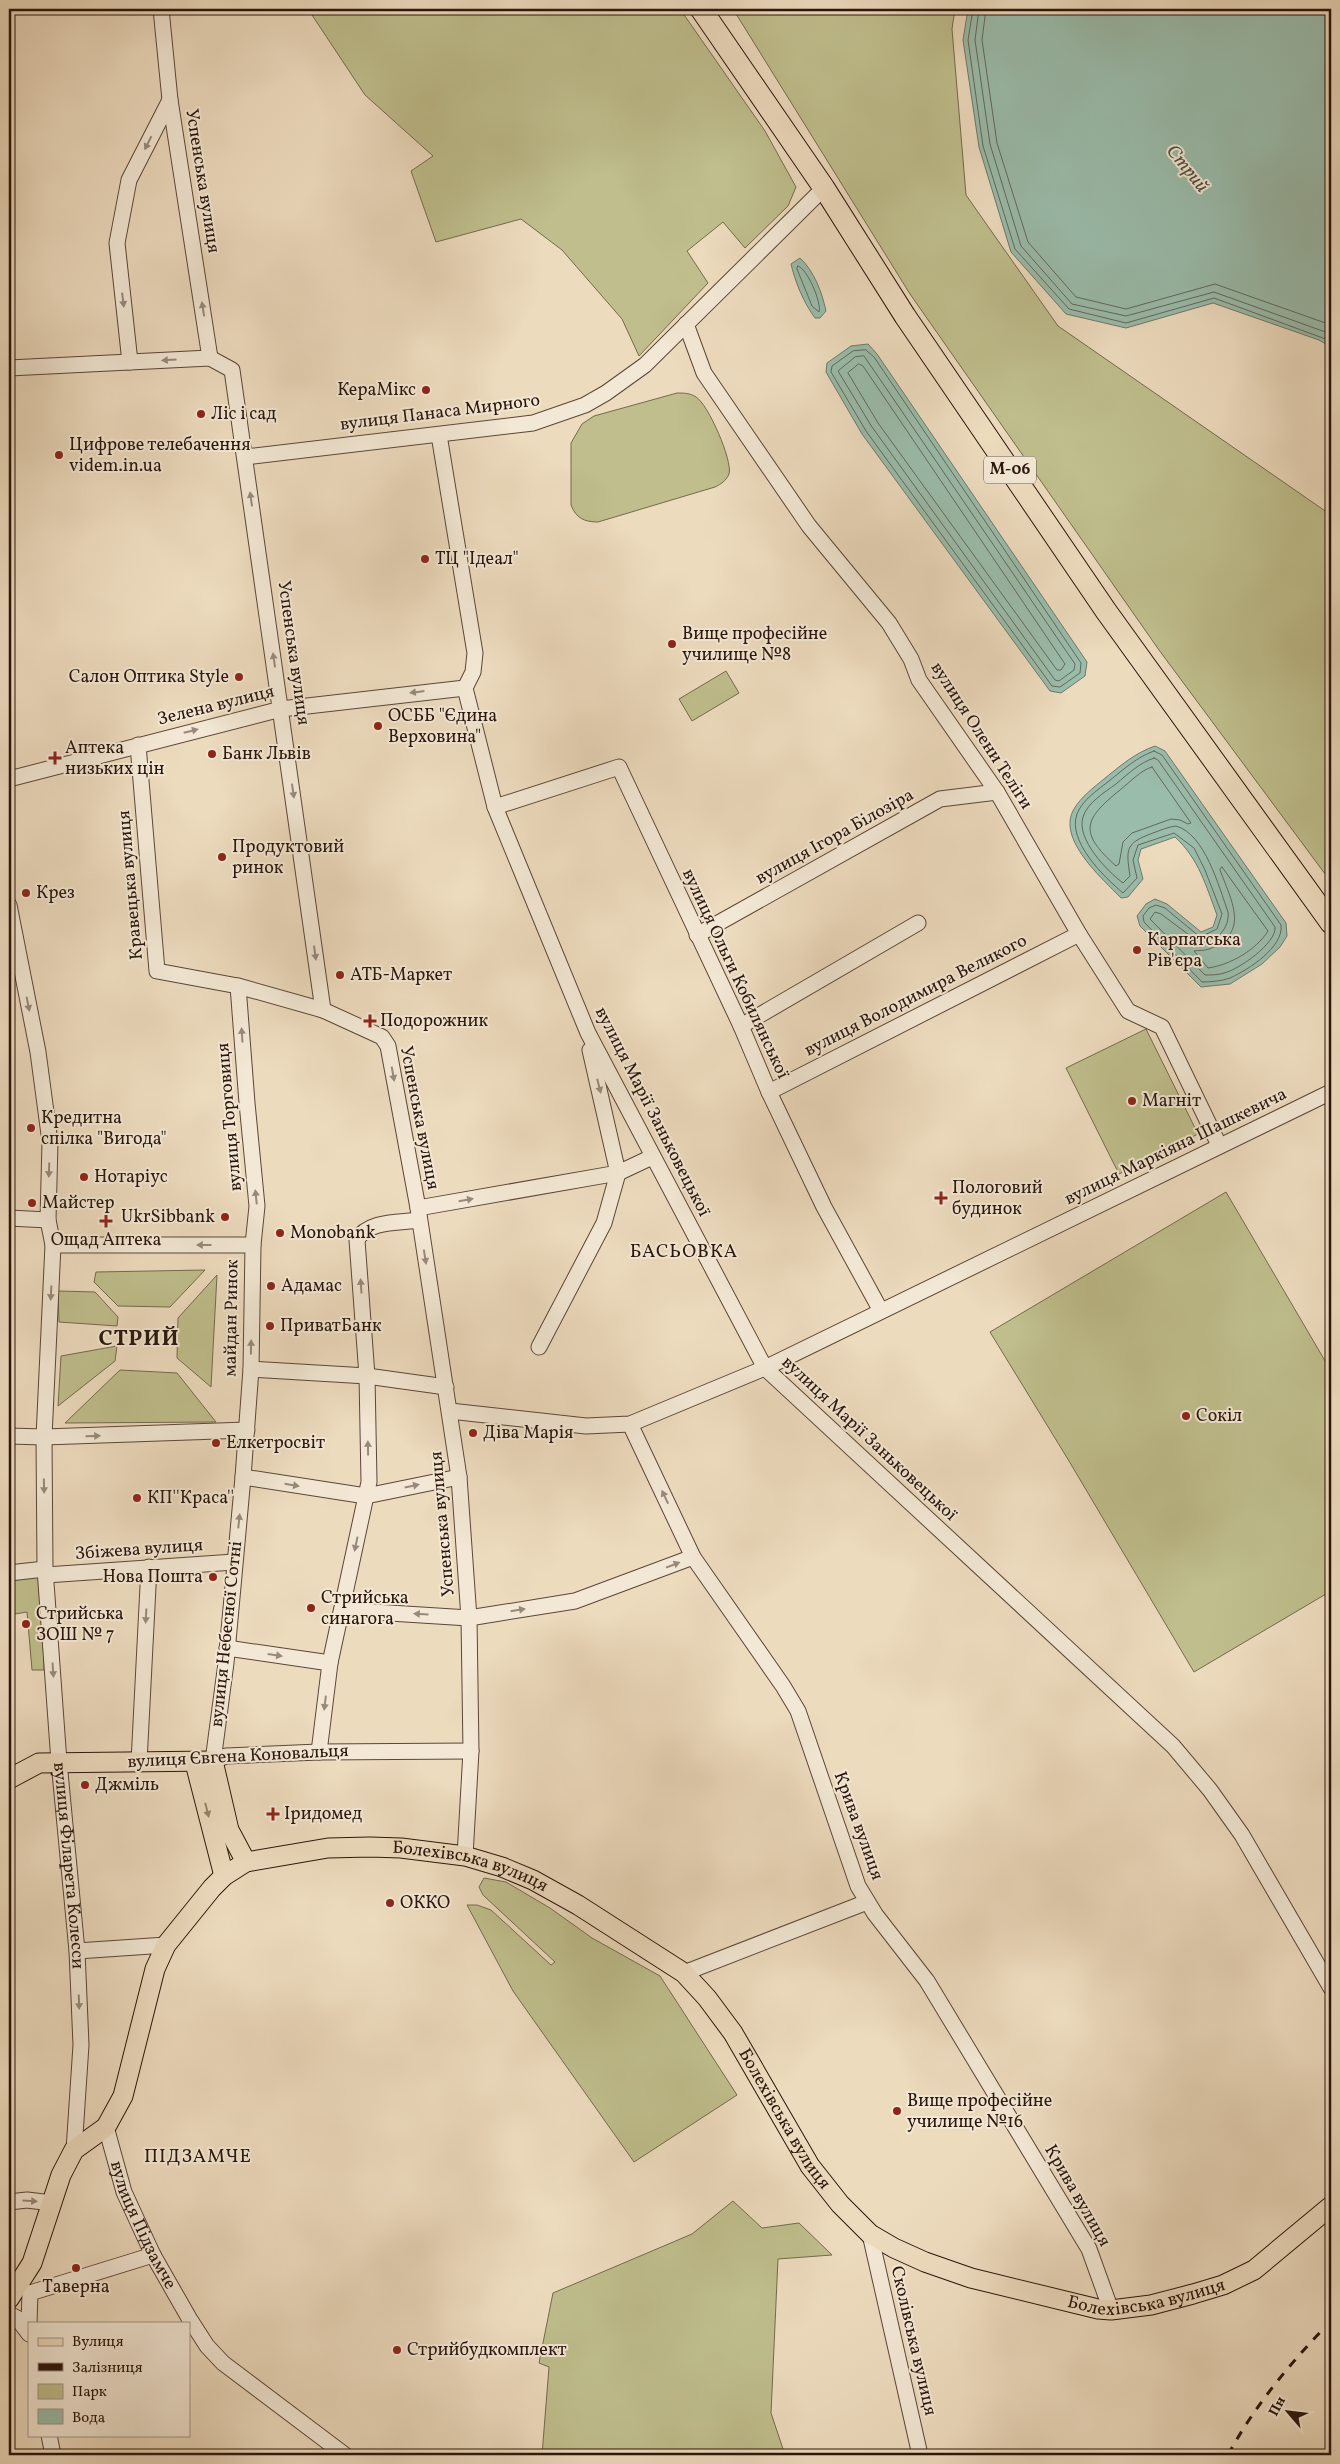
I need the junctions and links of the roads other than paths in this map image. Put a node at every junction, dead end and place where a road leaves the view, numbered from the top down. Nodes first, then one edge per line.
1 (161, 9) edge
2 (701, 9) edge
3 (170, 100) junction
4 (824, 188) junction
5 (686, 324) junction
6 (210, 358) junction
7 (130, 362) junction
8 (9, 368) edge
9 (439, 435) junction
10 (245, 458) junction
11 (466, 688) junction
12 (281, 709) junction
13 (138, 745) junction
14 (9, 779) edge
15 (998, 792) junction
16 (495, 807) junction
17 (9, 905) edge
18 (918, 922) dead end
19 (1331, 923) edge
20 (1080, 934) junction
21 (697, 935) junction
22 (238, 986) junction
23 (323, 1010) junction
24 (584, 1022) junction
25 (740, 1026) junction
26 (768, 1092) junction
27 (1331, 1092) edge
28 (1219, 1145) junction
29 (652, 1157) junction
30 (618, 1173) junction
31 (418, 1214) junction
32 (9, 1218) edge
33 (48, 1220) junction
34 (53, 1245) junction
35 (253, 1245) junction
36 (880, 1311) junction
37 (539, 1347) dead end
38 (765, 1368) junction
39 (251, 1369) junction
40 (367, 1376) junction
41 (446, 1387) junction
42 (450, 1411) junction
43 (630, 1424) junction
44 (247, 1430) junction
45 (9, 1436) edge
46 (44, 1437) junction
47 (244, 1477) junction
48 (459, 1477) junction
49 (366, 1496) junction
50 (693, 1557) junction
51 (234, 1562) junction
52 (149, 1567) junction
53 (46, 1572) junction
54 (9, 1573) edge
55 (342, 1610) junction
56 (469, 1618) junction
57 (227, 1648) junction
58 (330, 1663) junction
59 (471, 1751) junction
60 (319, 1752) junction
61 (59, 1762) junction
62 (139, 1762) junction
63 (204, 1762) junction
64 (9, 1778) edge
65 (465, 1856) junction
66 (246, 1862) junction
67 (224, 1876) junction
68 (867, 1902) junction
69 (166, 1945) junction
70 (77, 1951) junction
71 (684, 1973) junction
72 (1331, 1988) edge
73 (106, 2128) junction
74 (74, 2150) junction
75 (9, 2202) edge
76 (52, 2203) junction
77 (1331, 2206) edge
78 (870, 2234) junction
79 (153, 2255) junction
80 (20, 2292) edge
81 (1111, 2310) junction
82 (9, 2314) edge
83 (29, 2322) edge
84 (28, 2334) edge
85 (48, 2436) edge
86 (52, 2455) edge
87 (345, 2455) edge
88 (920, 2455) edge

1 - 3 street, Успенська вулиця
2 - 4 highway, М-06
6 -> 3 street, Успенська вулиця
3 -> 7 street
4 - 5 street, вулиця Панаса Мирного
4 - 19 highway, М-06
5 - 9 street, вулиця Панаса Мирного
5 - 15 street, вулиця Олени Теліги
6 -> 7 street
6 - 10 street, Успенська вулиця
7 - 8 street
9 - 10 street, вулиця Панаса Мирного
9 - 11 street
12 -> 10 street, Успенська вулиця
11 -> 12 street, Зелена вулиця
11 - 16 street, вулиця Марії Заньковецької
13 -> 12 street, Зелена вулиця
12 -> 23 street, Успенська вулиця
13 - 14 street, Зелена вулиця
13 - 22 street, Кравецька вулиця
15 - 20 street, вулиця Олени Теліги
15 - 21 street, вулиця Ігора Білозіра
16 - 21 street, вулиця Ольги Кобилянської
16 - 24 street, вулиця Марії Заньковецької
17 -> 33 street
18 - 25 street
20 - 26 street, вулиця Володимира Великого
20 - 28 street, вулиця Олени Теліги
21 - 25 street, вулиця Ольги Кобилянської
22 - 23 street, Кравецька вулиця
35 -> 22 street, вулиця Торговиця
23 -> 31 street, Успенська вулиця
24 - 29 street, вулиця Марії Заньковецької
24 -> 30 street
25 - 26 street, вулиця Ольги Кобилянської
26 - 36 street, вулиця Ольги Кобилянської
27 - 28 street, вулиця Маркіяна Шашкевича
28 - 36 street, вулиця Маркіяна Шашкевича
29 - 30 street
29 - 38 street, вулиця Марії Заньковецької
31 -> 30 street
30 - 37 street
40 -> 31 street
31 -> 41 street, Успенська вулиця
32 - 33 street
33 - 34 street
35 -> 34 street, майдан Ринок
34 -> 46 street
39 -> 35 street, майдан Ринок
36 - 38 street, вулиця Маркіяна Шашкевича
38 - 43 street, вулиця Маркіяна Шашкевича
38 - 72 street, вулиця Марії Заньковецької
39 - 40 street
39 - 44 street, майдан Ринок
40 - 41 street
49 -> 40 street
41 - 42 street, Успенська вулиця
42 - 43 street, вулиця Маркіяна Шашкевича
42 - 48 street, Успенська вулиця
50 -> 43 street, Крива вулиця
46 -> 44 street
44 - 47 street, вулиця Небесної Сотні
45 - 46 street
46 -> 53 street, вулиця Філарета Колесси
47 -> 49 street
51 -> 47 street, вулиця Небесної Сотні
49 -> 48 street
48 - 56 street, Успенська вулиця
49 -> 55 street
56 -> 50 street
50 - 68 street, Крива вулиця
51 - 52 street, Збіжева вулиця
51 - 57 street, вулиця Небесної Сотні
52 - 53 street, Збіжева вулиця
52 -> 62 street
53 - 54 street, Збіжева вулиця
53 -> 61 street, вулиця Філарета Колесси
56 -> 55 street
55 - 58 street
56 - 59 street, Успенська вулиця
57 -> 58 street
57 - 63 street, вулиця Небесної Сотні
58 -> 60 street
59 - 60 street, вулиця Євгена Коновальця
59 - 65 street, Успенська вулиця
60 - 63 street, вулиця Євгена Коновальця
61 - 62 main road, вулиця Євгена Коновальця
61 - 64 main road, вулиця Євгена Коновальця
61 - 70 street, вулиця Філарета Колесси
62 - 63 main road, вулиця Євгена Коновальця
63 - 66 main road, вулиця Небесної Сотні
63 -> 67 main road, вулиця Небесної Сотні
65 - 66 main road, Болехівська вулиця
65 - 71 main road, Болехівська вулиця
66 - 67 main road
67 - 69 main road
68 - 71 street
68 - 81 street, Крива вулиця
69 - 70 street
69 - 73 main road
70 -> 74 street, вулиця Філарета Колесси
71 - 78 main road, Болехівська вулиця
73 - 74 main road
73 - 79 street, вулиця Підзамче
74 - 76 main road, вулиця Філарета Колесси
75 -> 76 street
76 - 80 main road, вулиця Філарета Колесси
77 - 81 main road, Болехівська вулиця
78 - 81 main road, Болехівська вулиця
78 - 88 street, Сколівська вулиця
79 - 80 street
79 - 87 street, вулиця Підзамче
80 - 83 street, вулиця Філарета Колесси
82 - 84 street
85 - 86 street

